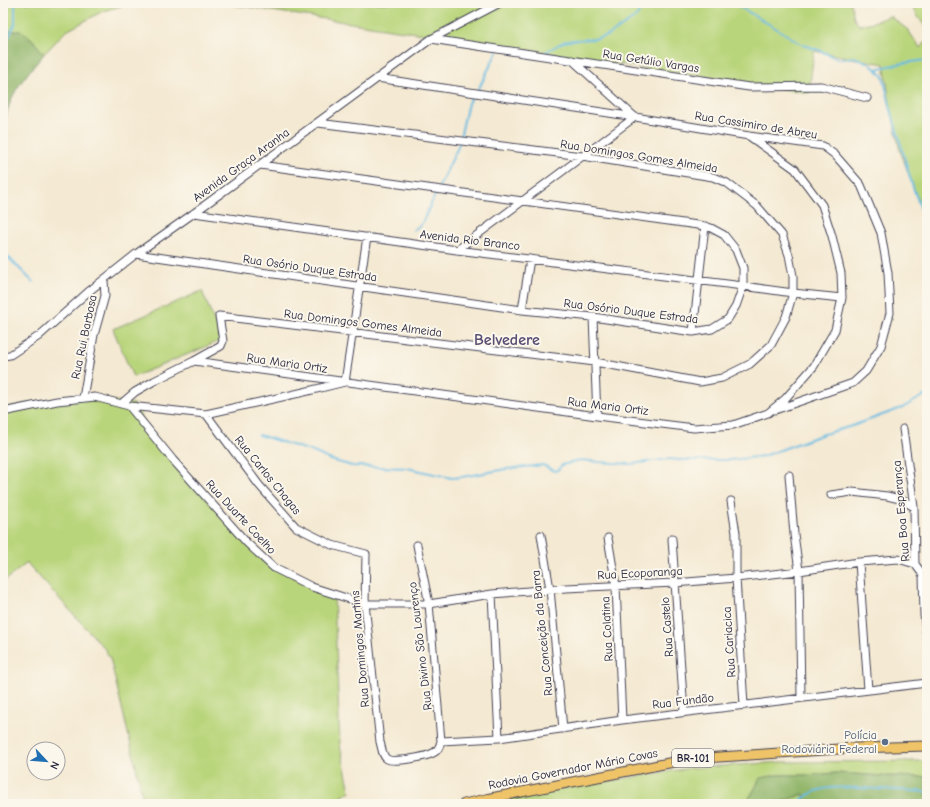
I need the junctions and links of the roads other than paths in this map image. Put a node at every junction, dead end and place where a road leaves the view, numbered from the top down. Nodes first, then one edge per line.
1 (500, 3) edge
2 (431, 39) junction
3 (572, 60) junction
4 (378, 78) junction
5 (867, 98) dead end
6 (635, 117) junction
7 (318, 123) junction
8 (749, 136) junction
9 (582, 156) junction
10 (260, 165) junction
11 (522, 201) junction
12 (194, 213) junction
13 (705, 226) junction
14 (367, 237) junction
15 (457, 250) junction
16 (136, 254) junction
17 (530, 259) junction
18 (104, 280) junction
19 (698, 280) junction
20 (359, 286) junction
21 (743, 286) junction
22 (793, 293) junction
23 (842, 298) junction
24 (522, 310) junction
25 (593, 317) junction
26 (693, 332) junction
27 (352, 333) junction
28 (3, 356) edge
29 (194, 362) junction
30 (595, 362) junction
31 (345, 382) junction
32 (83, 398) junction
33 (120, 404) junction
34 (129, 406) junction
35 (3, 412) edge
36 (768, 413) junction
37 (206, 414) junction
38 (597, 416) junction
39 (903, 429) dead end
40 (789, 475) dead end
41 (830, 495) dead end
42 (731, 501) dead end
43 (914, 507) junction
44 (541, 535) dead end
45 (608, 538) dead end
46 (672, 539) dead end
47 (417, 545) dead end
48 (366, 554) joint
49 (859, 562) junction
50 (915, 564) junction
51 (799, 571) junction
52 (736, 578) junction
53 (675, 583) junction
54 (616, 586) junction
55 (550, 589) junction
56 (492, 594) junction
57 (365, 604) junction
58 (429, 604) junction
59 (927, 638) edge
60 (927, 683) edge
61 (868, 690) junction
62 (801, 698) junction
63 (744, 705) junction
64 (684, 712) junction
65 (622, 720) junction
66 (563, 729) junction
67 (499, 738) junction
68 (441, 743) junction
69 (927, 746) edge
70 (464, 804) edge

1 - 2 street, Avenida Graça Aranha
2 - 3 street, Rua Getúlio Vargas
2 - 4 street, Avenida Graça Aranha
3 - 5 street, Rua Getúlio Vargas
3 - 6 street
4 - 6 street, Rua Cassimiro de Abreu
4 - 7 street, Avenida Graça Aranha
6 - 8 street, Rua Cassimiro de Abreu
6 - 9 street
7 - 9 street, Rua Domingos Gomes Almeida
7 - 10 street, Avenida Graça Aranha
8 - 23 street, Rua Maria Ortiz
8 - 36 street, Rua Cassimiro de Abreu
9 - 11 street
9 - 22 street, Rua Domingos Gomes Almeida
10 - 11 street, Rua Osório Duque Estrada
10 - 12 street, Avenida Graça Aranha
11 - 13 street, Rua Osório Duque Estrada
11 - 15 street
12 - 14 street, Avenida Rio Branco
12 - 16 street, Avenida Graça Aranha
13 - 19 street
13 - 21 street, Rua Osório Duque Estrada
14 - 15 street, Avenida Rio Branco
14 - 20 street
15 - 17 street, Avenida Rio Branco
16 - 18 street, Avenida Graça Aranha
16 - 20 street, Rua Osório Duque Estrada
17 - 19 street, Avenida Rio Branco
17 - 24 street
18 - 28 street, Avenida Graça Aranha
18 - 32 street, Rua Rui Barbosa
19 - 21 street, Avenida Rio Branco
19 - 26 street
20 - 24 street, Rua Osório Duque Estrada
20 - 27 street
21 - 22 street, Avenida Rio Branco
21 - 26 street, Rua Osório Duque Estrada
22 - 23 street, Avenida Rio Branco
22 - 30 street, Rua Domingos Gomes Almeida
23 - 36 street, Rua Maria Ortiz
24 - 25 street, Rua Osório Duque Estrada
25 - 26 street, Rua Osório Duque Estrada
25 - 30 street
27 - 29 street, Rua Domingos Gomes Almeida
27 - 30 street, Rua Domingos Gomes Almeida
27 - 31 street
29 - 31 street, Rua Maria Ortiz
29 - 33 street
30 - 38 street
31 - 37 street
31 - 38 street, Rua Maria Ortiz
32 - 33 street
32 - 35 street
33 - 34 street
34 - 37 street
34 - 57 street, Rua Duarte Coelho
36 - 38 street, Rua Maria Ortiz
37 - 48 street, Rua Carlos Chagas
39 - 43 street, Rua Boa Esperança
40 - 51 street
41 - 43 street
42 - 52 street, Rua Cariacica
43 - 50 street, Rua Boa Esperança
44 - 55 street, Rua Conceição da Barra
45 - 54 street, Rua Colatina
46 - 53 street, Rua Castelo
47 - 58 street, Rua Divino São Lourenço
48 - 57 street, Rua Domingos Martins
49 - 50 street, Rua Ecoporanga
49 - 51 street, Rua Ecoporanga
49 - 61 street
50 - 59 street, Rua Boa Esperança
51 - 52 street, Rua Ecoporanga
51 - 62 street
52 - 53 street, Rua Ecoporanga
52 - 63 street, Rua Cariacica
53 - 54 street, Rua Ecoporanga
53 - 64 street, Rua Castelo
54 - 55 street, Rua Ecoporanga
54 - 65 street, Rua Colatina
55 - 56 street, Rua Ecoporanga
55 - 66 street, Rua Conceição da Barra
56 - 58 street, Rua Ecoporanga
56 - 67 street
57 - 58 street, Rua Ecoporanga
57 - 68 street, Rua Domingos Martins
58 - 68 street, Rua Divino São Lourenço
60 - 61 street, Rua Fundão
61 - 62 street, Rua Fundão
62 - 63 street, Rua Fundão
63 - 64 street, Rua Fundão
64 - 65 street, Rua Fundão
65 - 66 street, Rua Fundão
66 - 67 street, Rua Fundão
67 - 68 street, Rua Fundão
69 - 70 main road, Rodovia Governador Mário Covas / BR-101

